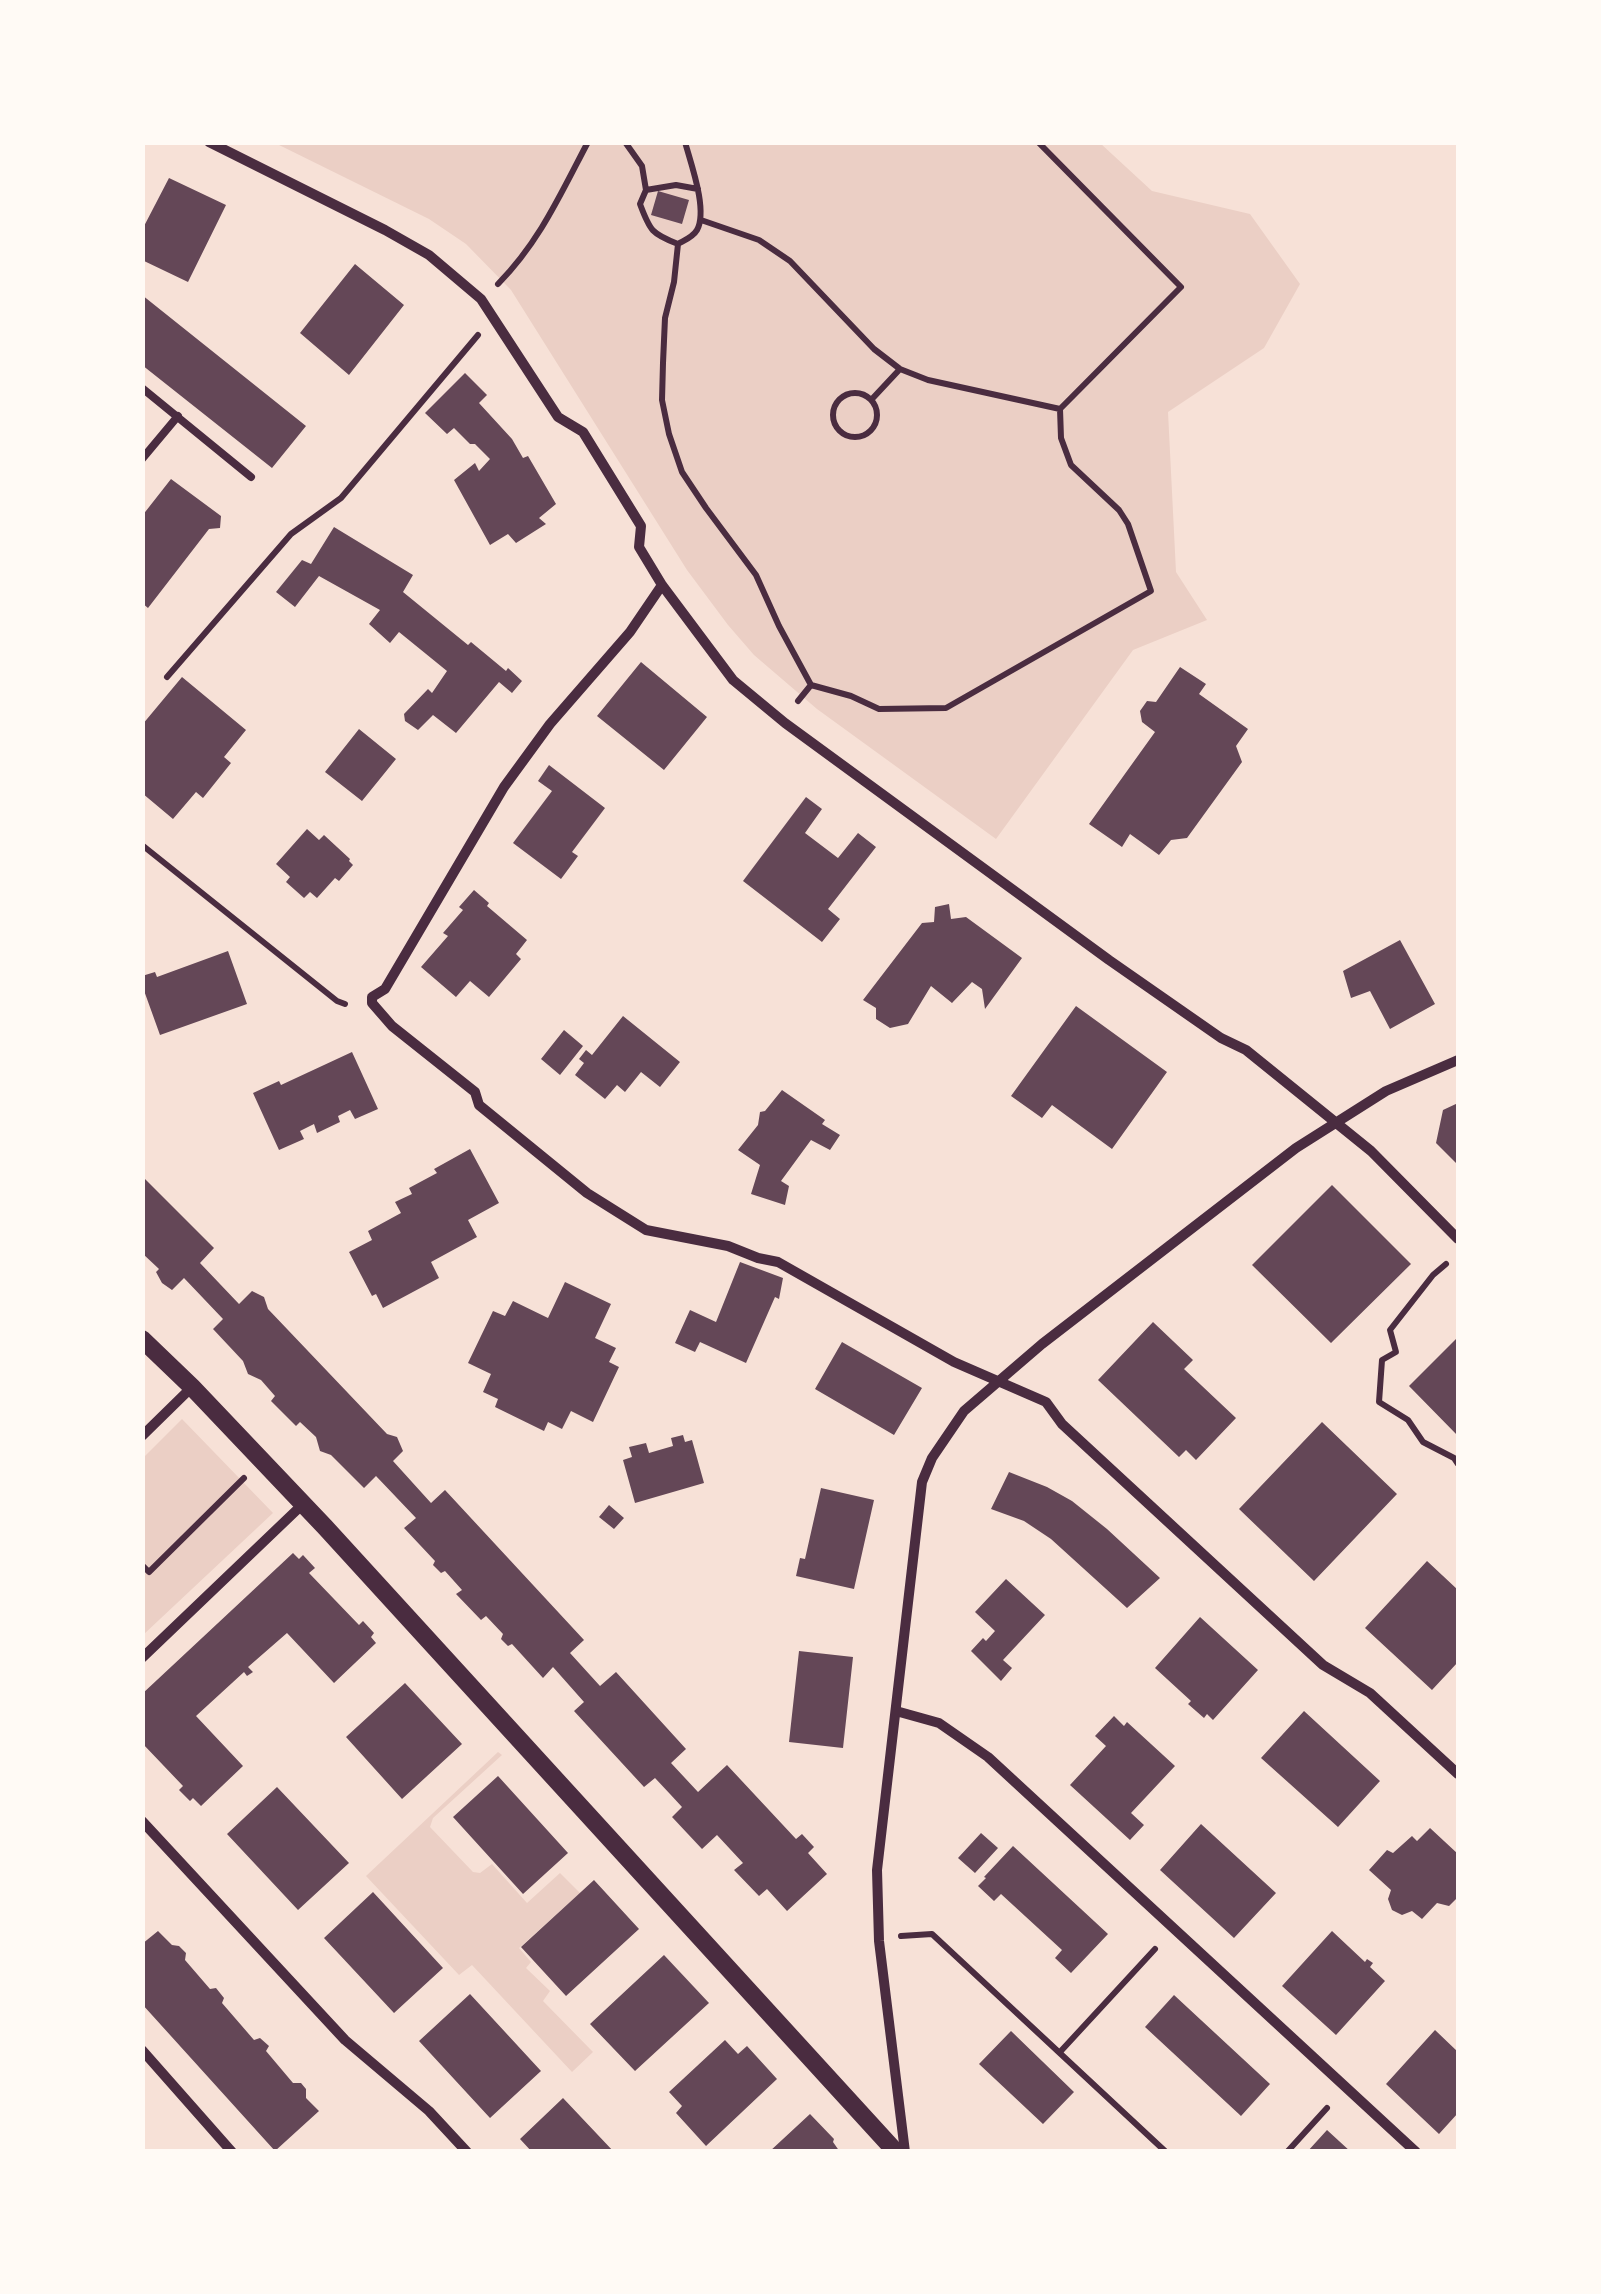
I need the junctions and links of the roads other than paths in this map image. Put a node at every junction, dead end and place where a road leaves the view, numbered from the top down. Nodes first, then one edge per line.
1 (209, 142) edge
2 (142, 388) edge
3 (178, 416) junction
4 (142, 459) edge
5 (251, 477) dead end
6 (662, 585) junction
7 (1458, 1060) edge
8 (1336, 1123) junction
9 (1458, 1239) edge
10 (142, 1339) edge
11 (999, 1380) junction
12 (192, 1388) junction
13 (142, 1436) edge
14 (303, 1504) junction
15 (142, 1658) edge
16 (896, 1711) junction
17 (1458, 1774) edge
18 (142, 1821) edge
19 (142, 2050) edge
20 (232, 2152) edge
21 (466, 2152) edge
22 (896, 2152) edge
23 (905, 2152) edge
24 (1416, 2152) edge

1 - 6 street
2 - 3 lane
3 - 4 lane
3 - 5 lane
6 - 8 street
6 - 11 street
7 - 8 street
8 - 9 street
8 - 11 street
10 - 12 street
11 - 16 street
11 - 17 street
12 - 13 street
12 - 14 street
14 - 15 street
14 - 22 street
16 - 23 street
16 - 24 street
18 - 21 street
19 - 20 street

